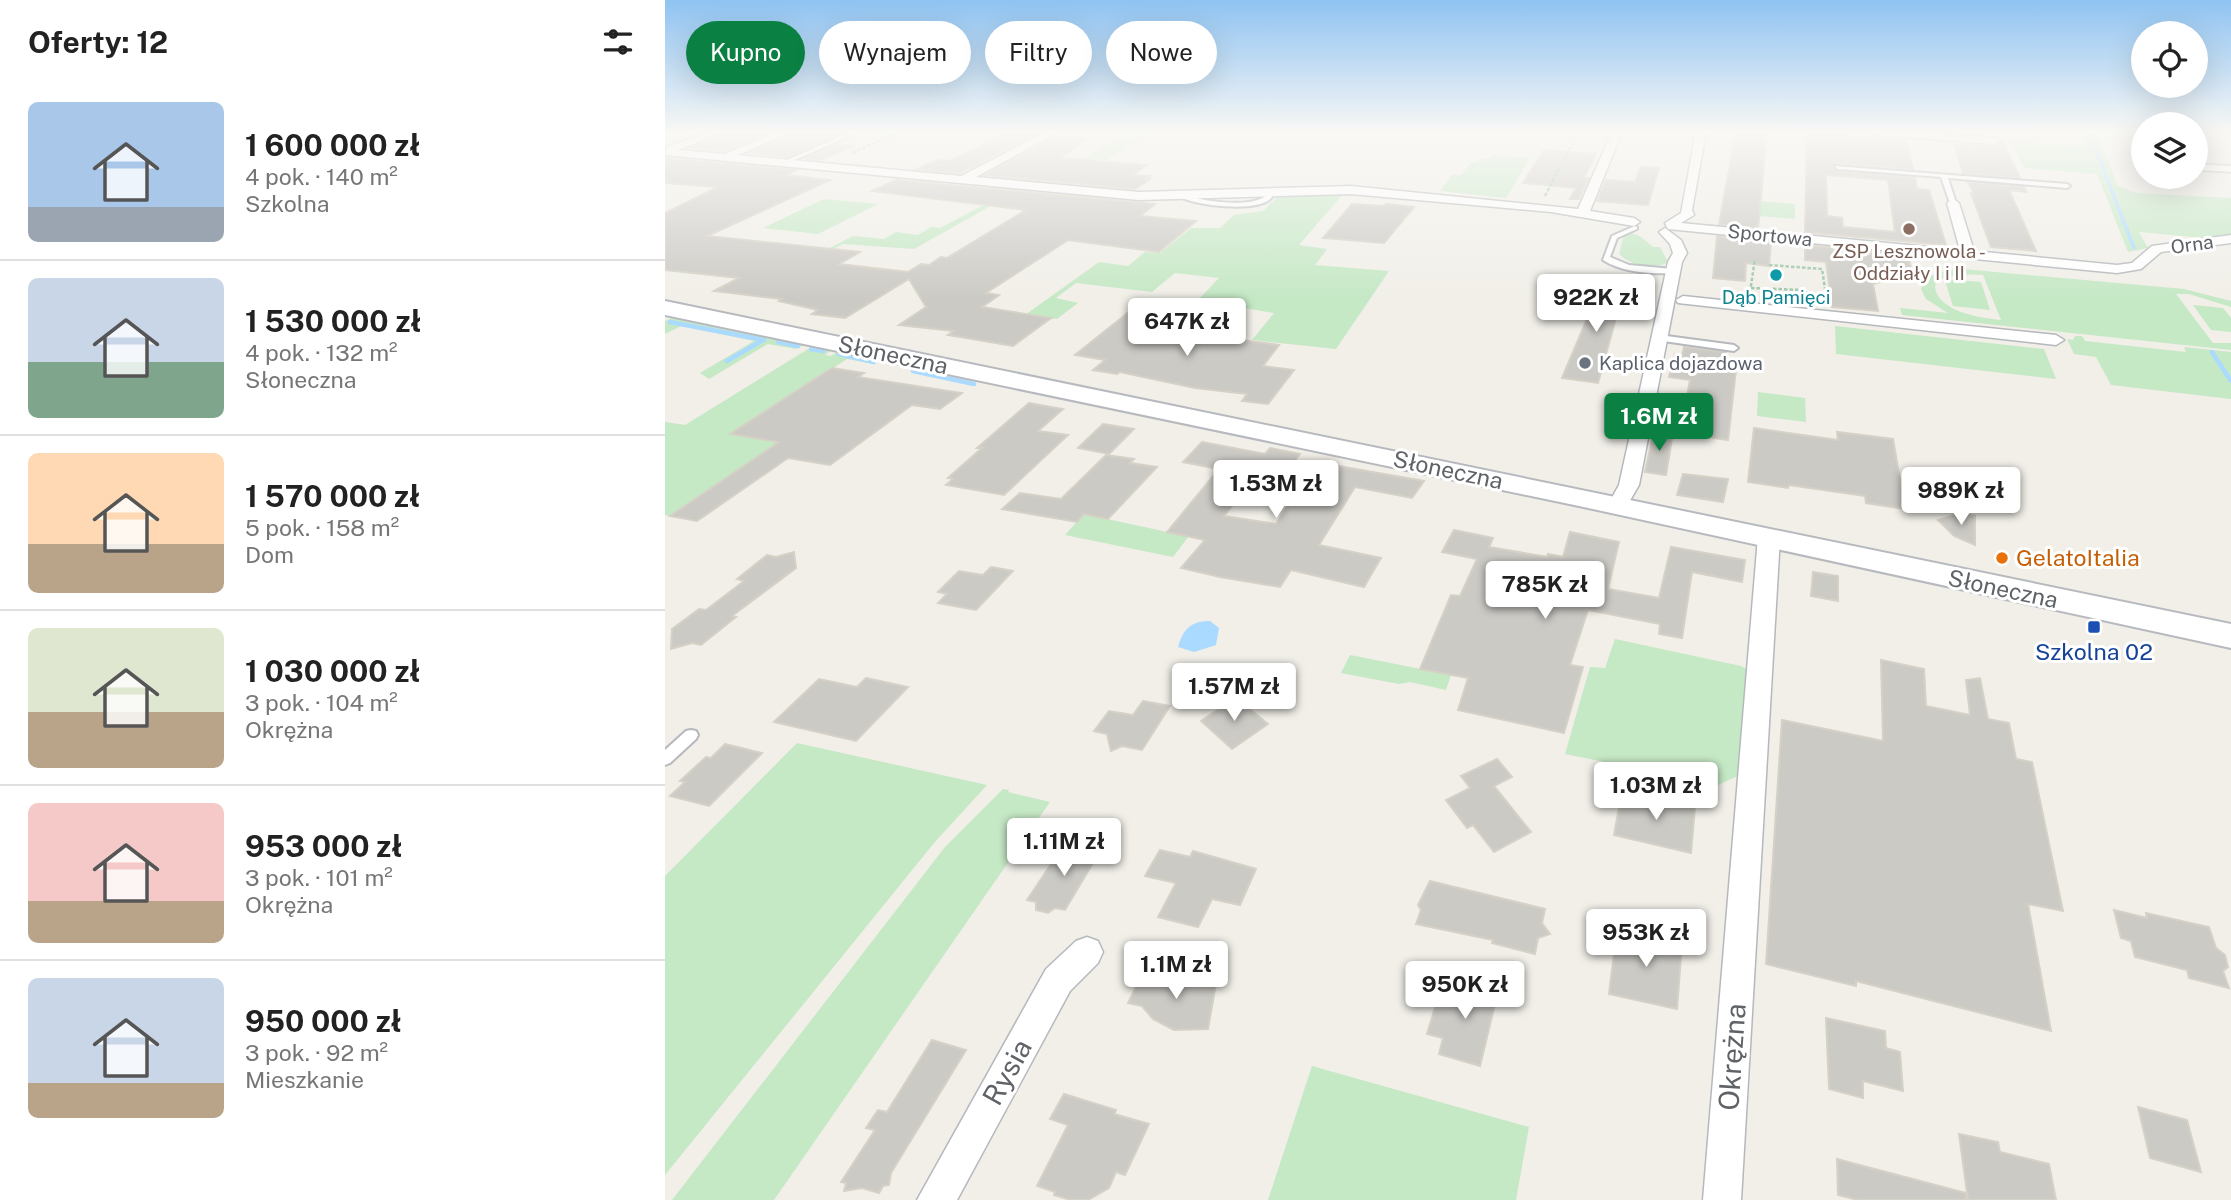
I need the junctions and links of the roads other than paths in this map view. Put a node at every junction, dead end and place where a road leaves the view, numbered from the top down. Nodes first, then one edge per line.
1 (1051, 188) edge
2 (1593, 188) edge
3 (1690, 188) edge
4 (1948, 188) edge
5 (1952, 203) joint
6 (1551, 208) junction
7 (1584, 209) junction
8 (1653, 225) junction
9 (2231, 239) edge
10 (1968, 255) junction
11 (1674, 266) junction
12 (2117, 269) joint
13 (1683, 300) dead end
14 (665, 308) edge
15 (1658, 338) junction
16 (2056, 340) dead end
17 (1734, 348) dead end
18 (1618, 505) junction
19 (1769, 537) junction
20 (2231, 636) edge
21 (691, 735) dead end
22 (665, 759) edge
23 (1087, 952) dead end
24 (936, 1200) edge
25 (1722, 1200) edge

1 - 6 street
2 - 7 street
3 - 8 street
4 - 5 lane
5 - 10 street
6 - 7 street
6 - 8 street
7 - 8 street
8 - 10 street, Sportowa
8 - 11 street
8 - 11 lane
9 - 12 street, Orna
10 - 12 street, Sportowa
11 - 15 street
13 - 16 street
14 - 18 main road, Słoneczna
15 - 17 lane
15 - 18 street
18 - 19 main road, Słoneczna
19 - 20 main road, Słoneczna
19 - 25 street, Okrężna
21 - 22 lane
23 - 24 street, Rysia

